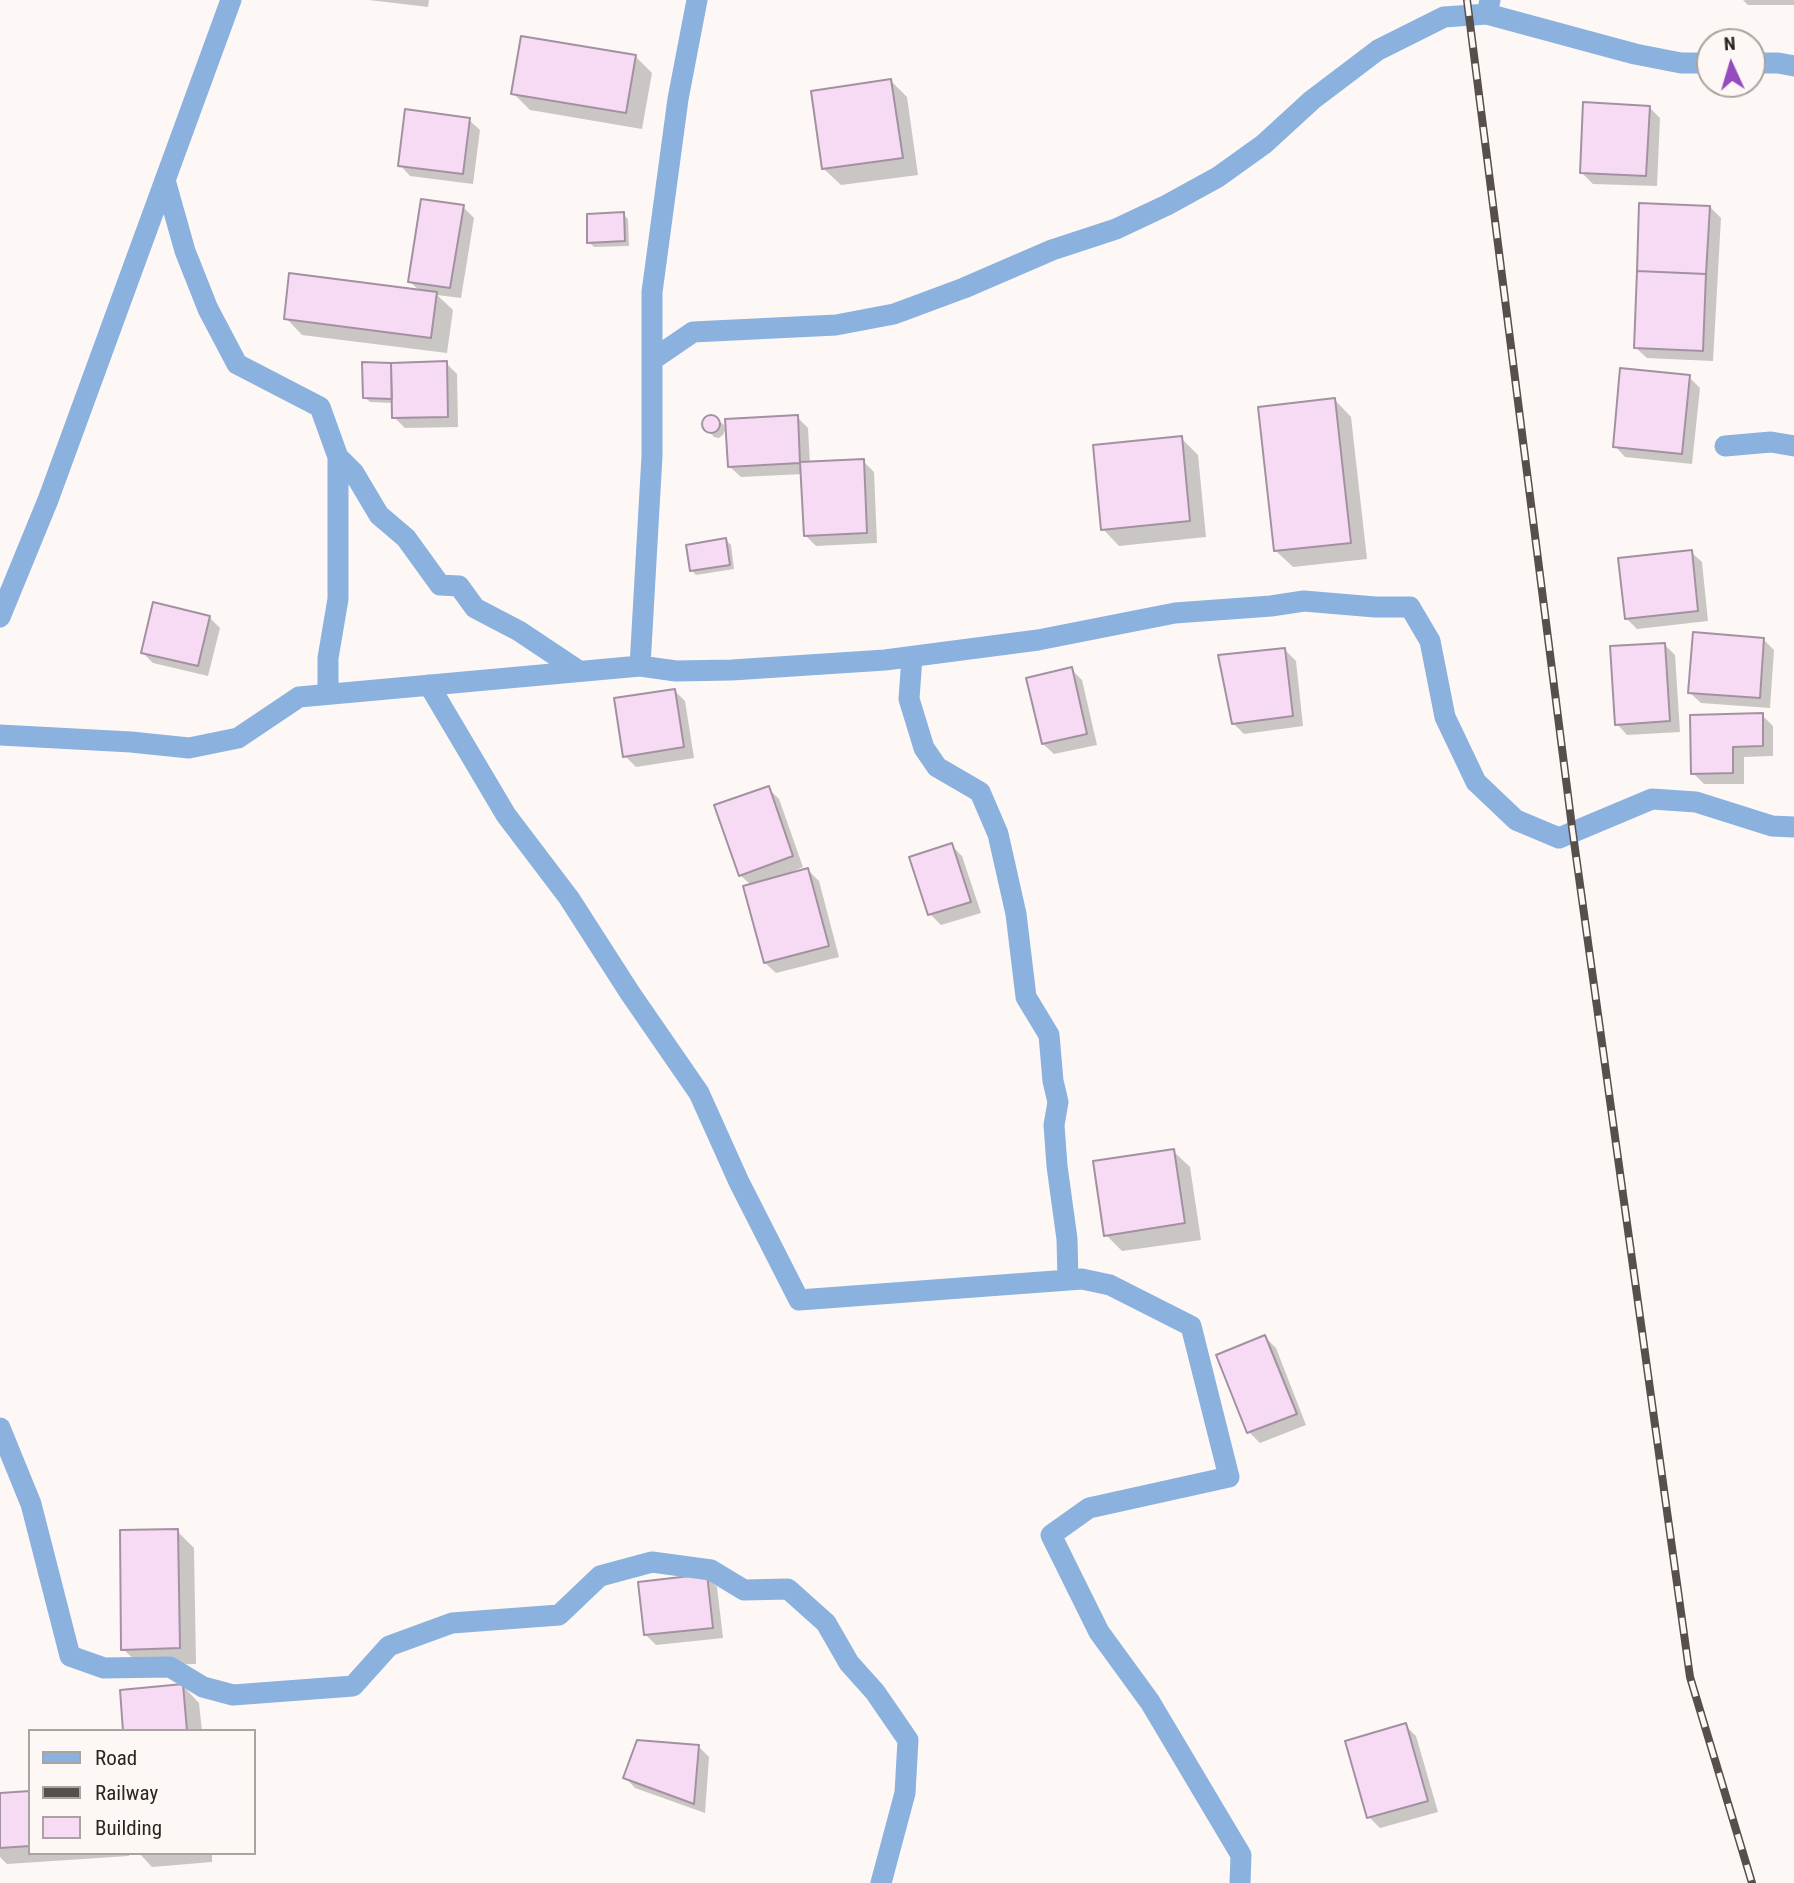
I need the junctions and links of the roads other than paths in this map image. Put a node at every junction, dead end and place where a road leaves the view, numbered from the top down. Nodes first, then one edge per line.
1 (231, 0) edge
2 (697, 0) edge
3 (1488, 7) edge
4 (1696, 63) edge
5 (1766, 63) edge
6 (1794, 66) edge
7 (165, 180) junction
8 (652, 360) junction
9 (1726, 446) dead end
10 (1794, 446) edge
11 (338, 457) junction
12 (0, 617) edge
13 (912, 657) junction
14 (640, 666) junction
15 (579, 671) junction
16 (429, 685) junction
17 (328, 694) junction
18 (0, 736) edge
19 (1794, 827) edge
20 (1068, 1280) junction
21 (0, 1427) edge
22 (881, 1883) edge
23 (1240, 1883) edge

1 - 7 street
2 - 8 street
3 - 4 street
3 - 8 street
5 - 6 street
7 - 11 street
7 - 12 street
8 - 14 street
9 - 10 street
11 - 15 street
11 - 17 street
13 - 14 street
13 - 19 street
13 - 20 street
14 - 15 street
15 - 16 street
16 - 17 street
16 - 20 street
17 - 18 street
20 - 23 street
21 - 22 street

